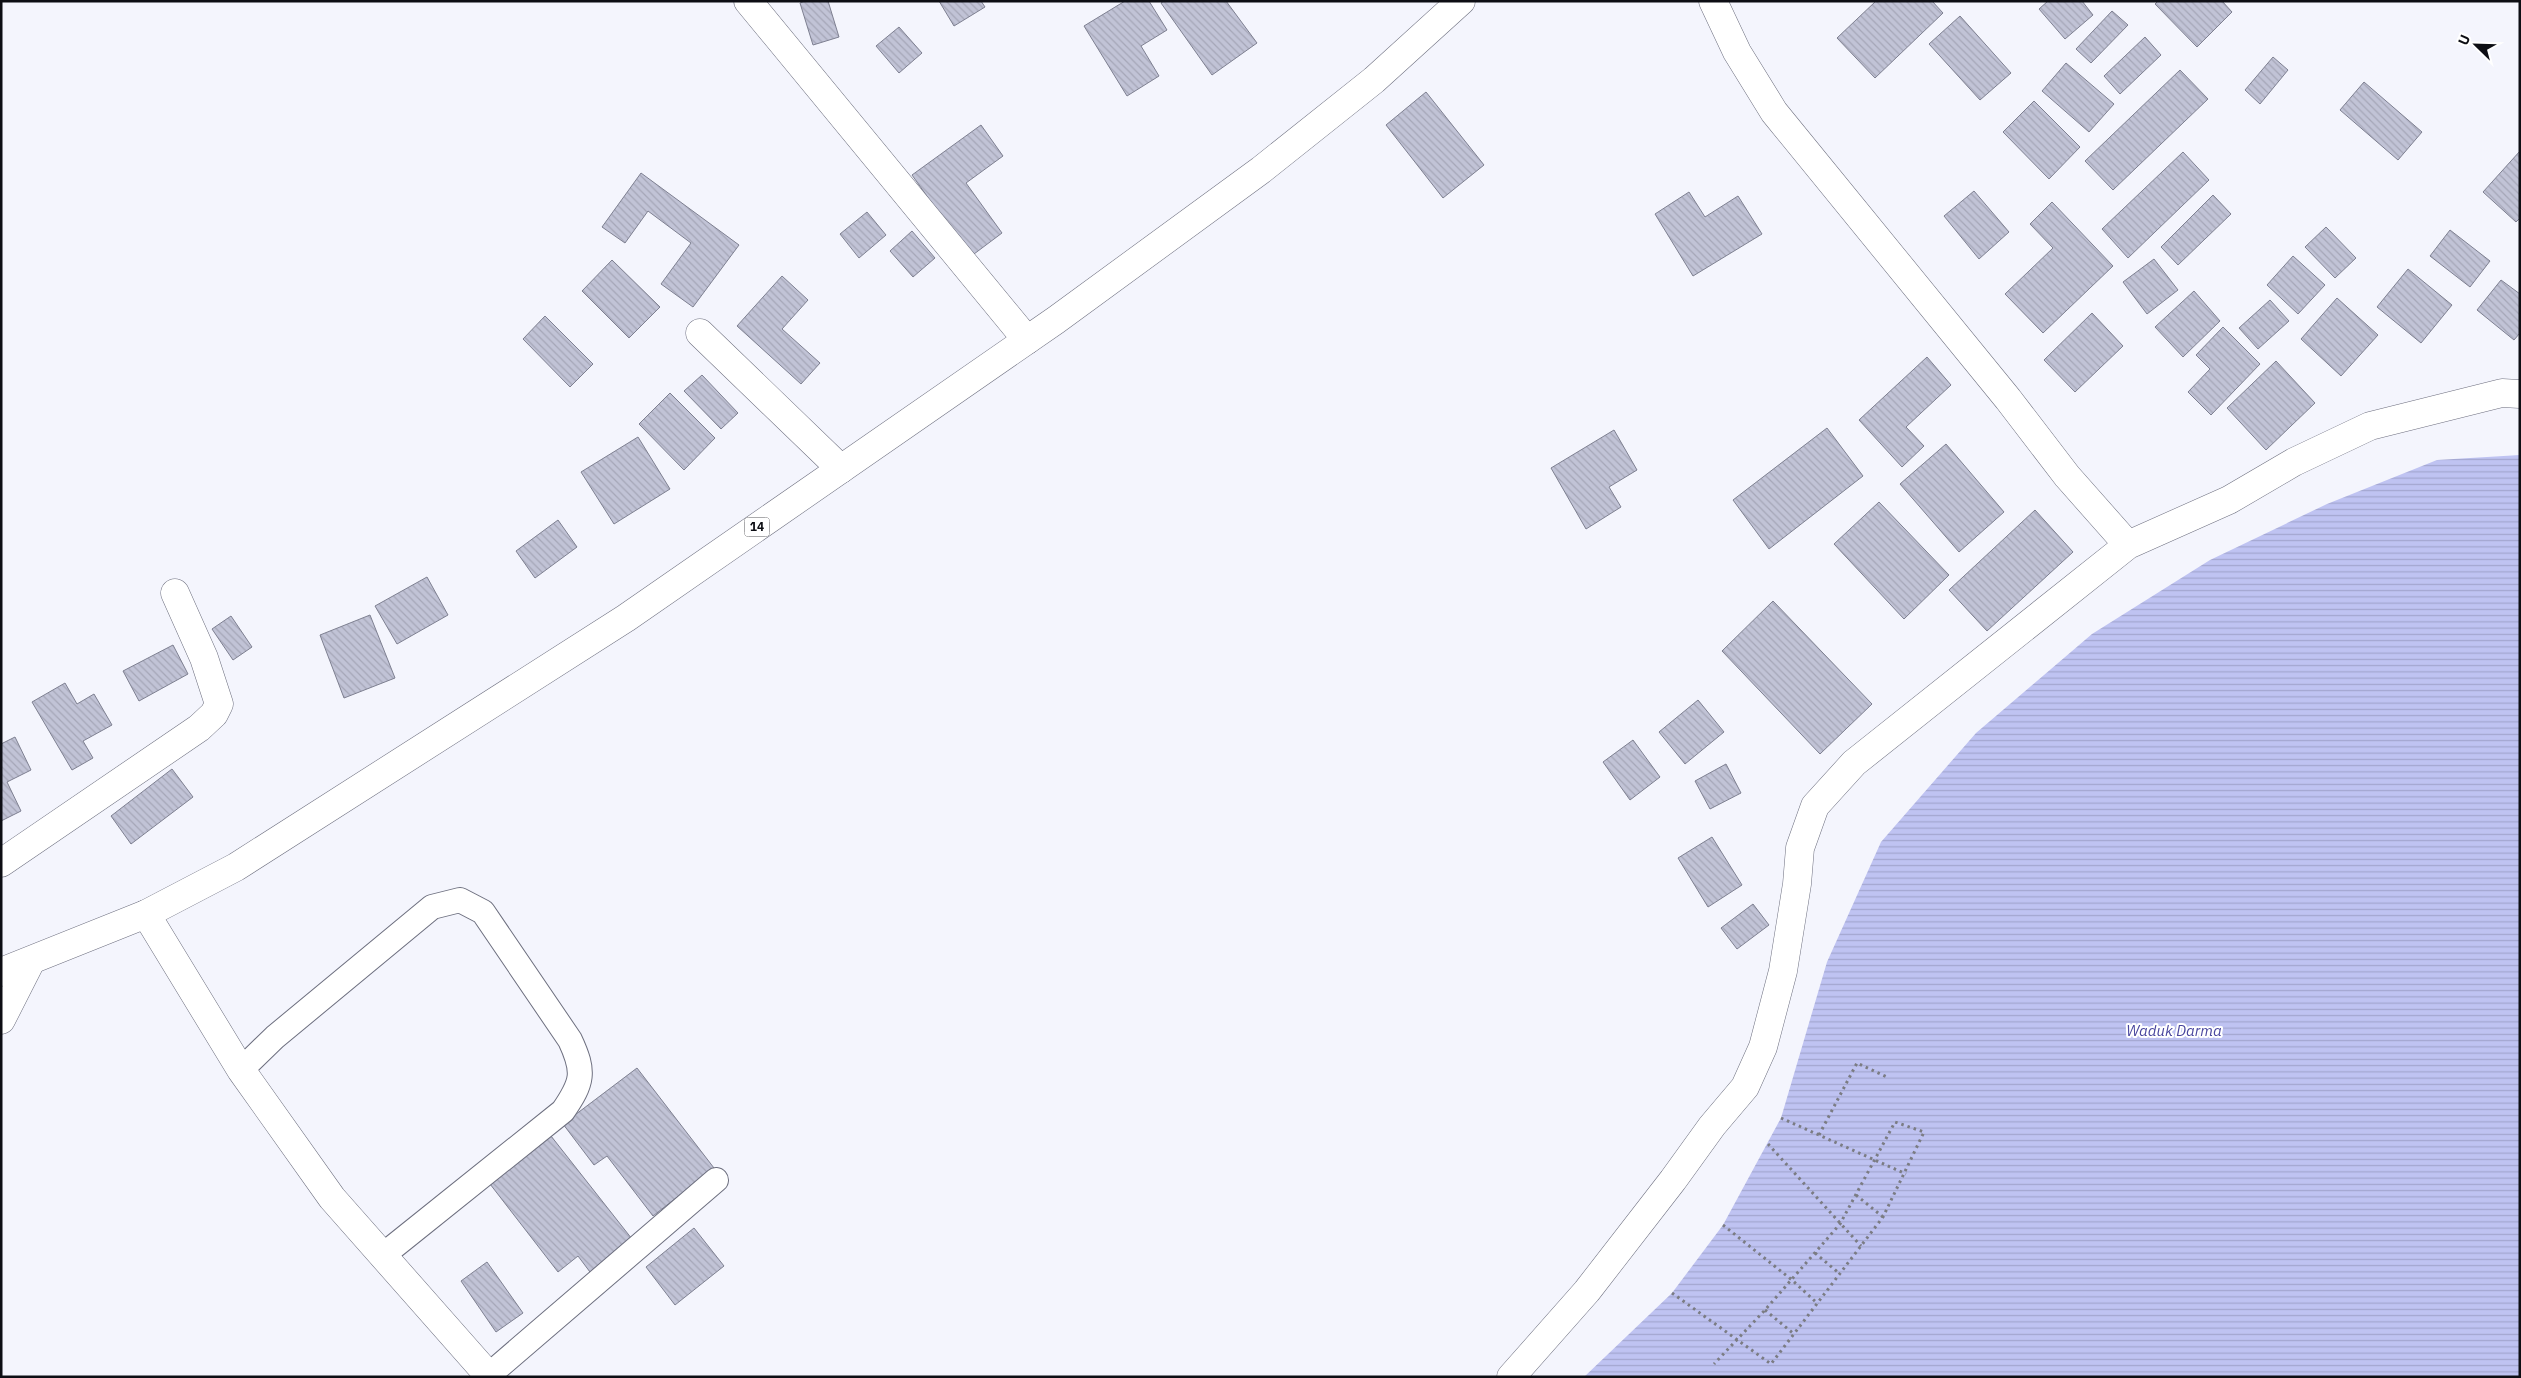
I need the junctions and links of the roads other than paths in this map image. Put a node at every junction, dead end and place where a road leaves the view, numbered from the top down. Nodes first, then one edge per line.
1 (748, 1) edge
2 (1461, 1) edge
3 (1713, 1) edge
4 (700, 333) dead end
5 (1027, 340) junction
6 (2520, 394) edge
7 (841, 469) junction
8 (2128, 545) junction
9 (175, 593) dead end
10 (1, 863) edge
11 (146, 914) junction
12 (31, 961) junction
13 (1, 972) edge
14 (1, 1020) edge
15 (241, 1070) junction
16 (716, 1180) dead end
17 (382, 1256) junction
18 (489, 1376) edge
19 (1511, 1377) edge

1 - 5 main road
2 - 5 main road, 14
3 - 8 main road
4 - 7 main road
5 - 7 main road, 14
6 - 8 main road
7 - 11 main road, 14
8 - 19 main road
9 - 10 main road
11 - 12 main road, 14
11 - 15 main road
12 - 13 main road, 14
12 - 14 main road
15 - 17 main road
15 - 17 lane
16 - 18 lane
17 - 18 main road

